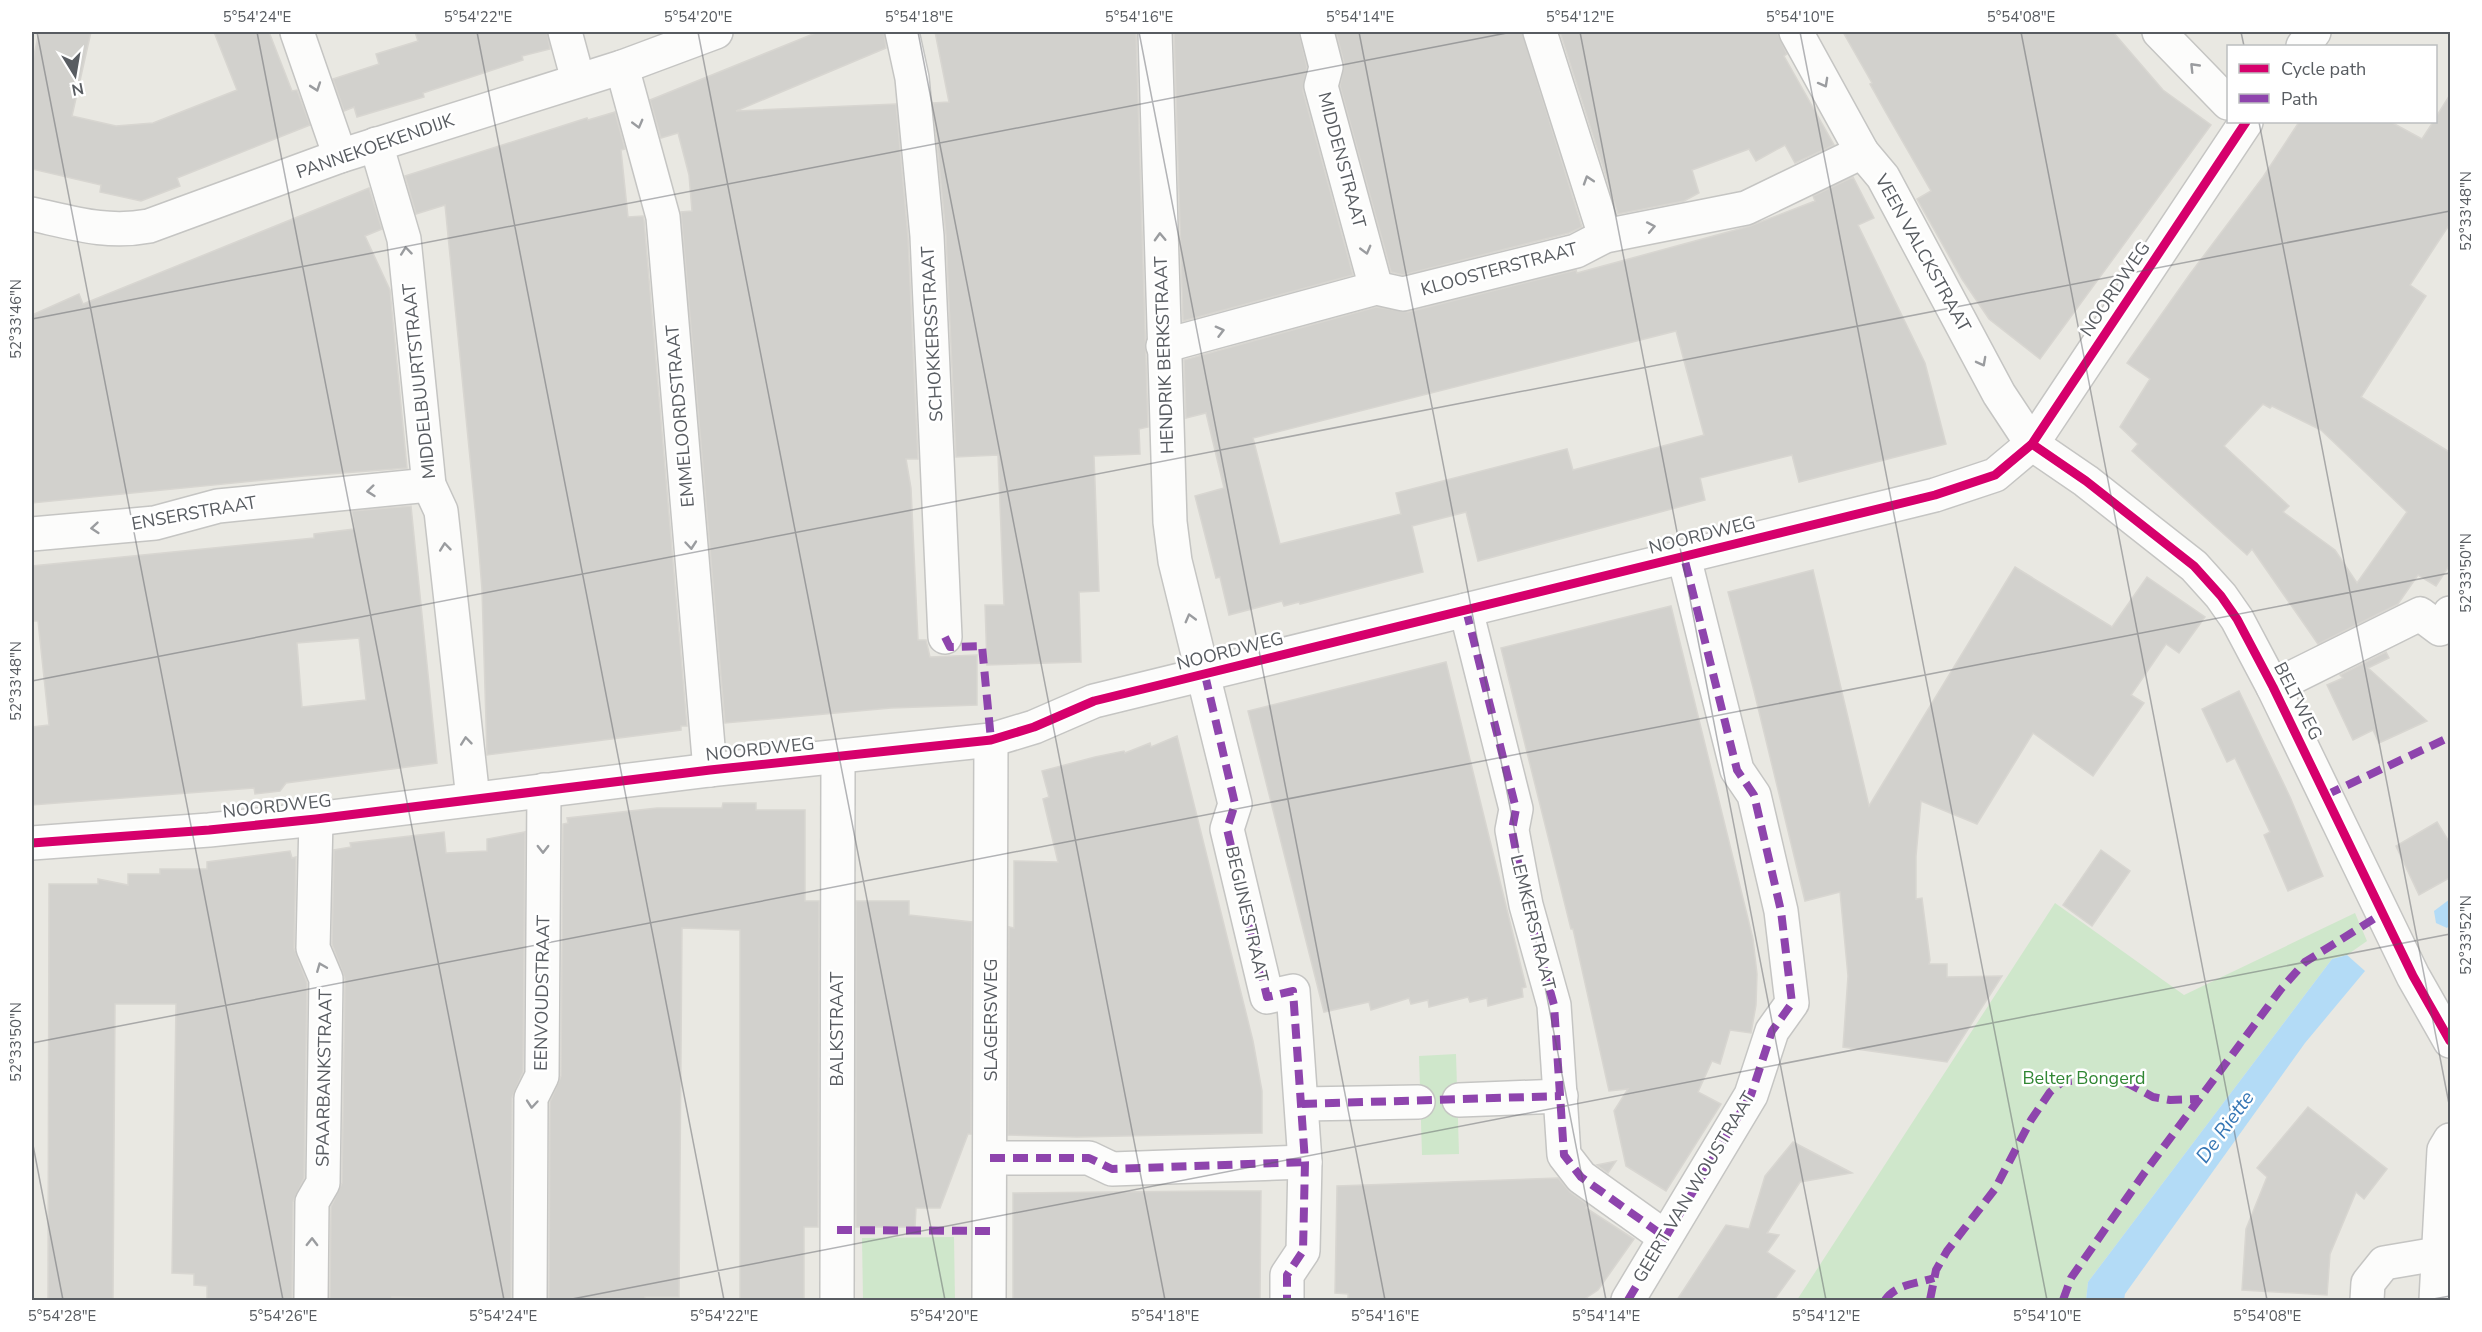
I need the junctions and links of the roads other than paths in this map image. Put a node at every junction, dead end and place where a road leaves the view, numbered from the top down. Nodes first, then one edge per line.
1 (297, 32) edge
2 (566, 32) edge
3 (716, 32) edge
4 (903, 32) edge
5 (1155, 32) edge
6 (1317, 32) edge
7 (1540, 32) edge
8 (1796, 32) edge
9 (2158, 32) edge
10 (2314, 32) edge
11 (2303, 45) edge
12 (622, 67) junction
13 (578, 80) junction
14 (2227, 101) edge
15 (2245, 123) edge
16 (376, 144) junction
17 (1862, 152) junction
18 (340, 156) junction
19 (32, 214) edge
20 (1605, 236) junction
21 (1377, 288) junction
22 (1163, 346) junction
23 (2032, 444) junction
24 (429, 485) junction
25 (32, 534) edge
26 (1684, 557) junction
27 (1466, 610) junction
28 (2451, 613) edge
29 (945, 637) dead end
30 (1205, 675) junction
31 (2274, 687) junction
32 (992, 740) junction
33 (838, 757) junction
34 (710, 770) junction
35 (544, 790) junction
36 (473, 799) junction
37 (316, 819) junction
38 (32, 843) edge
39 (2451, 1041) edge
40 (1561, 1096) junction
41 (1459, 1100) dead end
42 (1418, 1101) dead end
43 (1302, 1104) junction
44 (2451, 1140) edge
45 (990, 1158) junction
46 (1305, 1162) junction
47 (1665, 1237) junction
48 (2437, 1254) junction
49 (311, 1300) edge
50 (530, 1300) edge
51 (837, 1300) edge
52 (989, 1300) edge
53 (1287, 1300) edge
54 (1628, 1300) edge
55 (2367, 1300) edge
56 (2436, 1300) edge

1 -> 18 street
2 - 13 street
3 - 12 street, PANNEKOEKENDIJK
4 - 29 street, SCHOKKERSSTRAAT
22 -> 5 street, HENDRIK BERKSTRAAT
6 -> 21 street, MIDDENSTRAAT
20 -> 7 street
8 -> 17 street, VEEN VALCKSTRAAT
14 -> 9 street
10 - 11 street
12 - 13 street, PANNEKOEKENDIJK
12 -> 34 street, EMMELOORDSTRAAT
13 - 16 street, PANNEKOEKENDIJK
15 - 23 street, NOORDWEG
16 - 18 street, PANNEKOEKENDIJK
24 -> 16 street, MIDDELBUURTSTRAAT
20 -> 17 street, KLOOSTERSTRAAT
17 -> 23 street, VEEN VALCKSTRAAT
18 - 19 street, PANNEKOEKENDIJK
20 - 21 street, KLOOSTERSTRAAT
22 -> 21 street, KLOOSTERSTRAAT
30 -> 22 street, HENDRIK BERKSTRAAT
23 - 26 street, NOORDWEG
23 - 31 street, BELTWEG
24 -> 25 street, ENSERSTRAAT
36 -> 24 street, MIDDELBUURTSTRAAT
26 - 27 street, NOORDWEG
26 - 47 street, GEERT VAN WOUSTRAAT
27 - 30 street, NOORDWEG
27 - 40 street, LEMKERSTRAAT
28 - 31 street, BELTWEG
30 - 32 street, NOORDWEG
30 - 43 street, BEGIJNESTRAAT
31 - 39 street, BELTWEG
32 - 33 street, NOORDWEG
32 - 45 street, SLAGERSWEG
33 - 34 street, NOORDWEG
33 - 51 street, BALKSTRAAT
34 - 35 street, NOORDWEG
35 - 36 street, NOORDWEG
35 -> 50 street, EENVOUDSTRAAT
36 - 37 street, NOORDWEG
37 - 38 street, NOORDWEG
49 -> 37 street, SPAARBANKSTRAAT
40 - 41 street
40 - 47 street, LEMKERSTRAAT
42 - 43 street
43 - 46 street, BEGIJNESTRAAT
44 - 48 street
45 - 46 street
45 - 52 street, SLAGERSWEG
46 - 53 street, BEGIJNESTRAAT
47 - 54 street, GEERT VAN WOUSTRAAT
48 - 55 street
48 - 56 street

